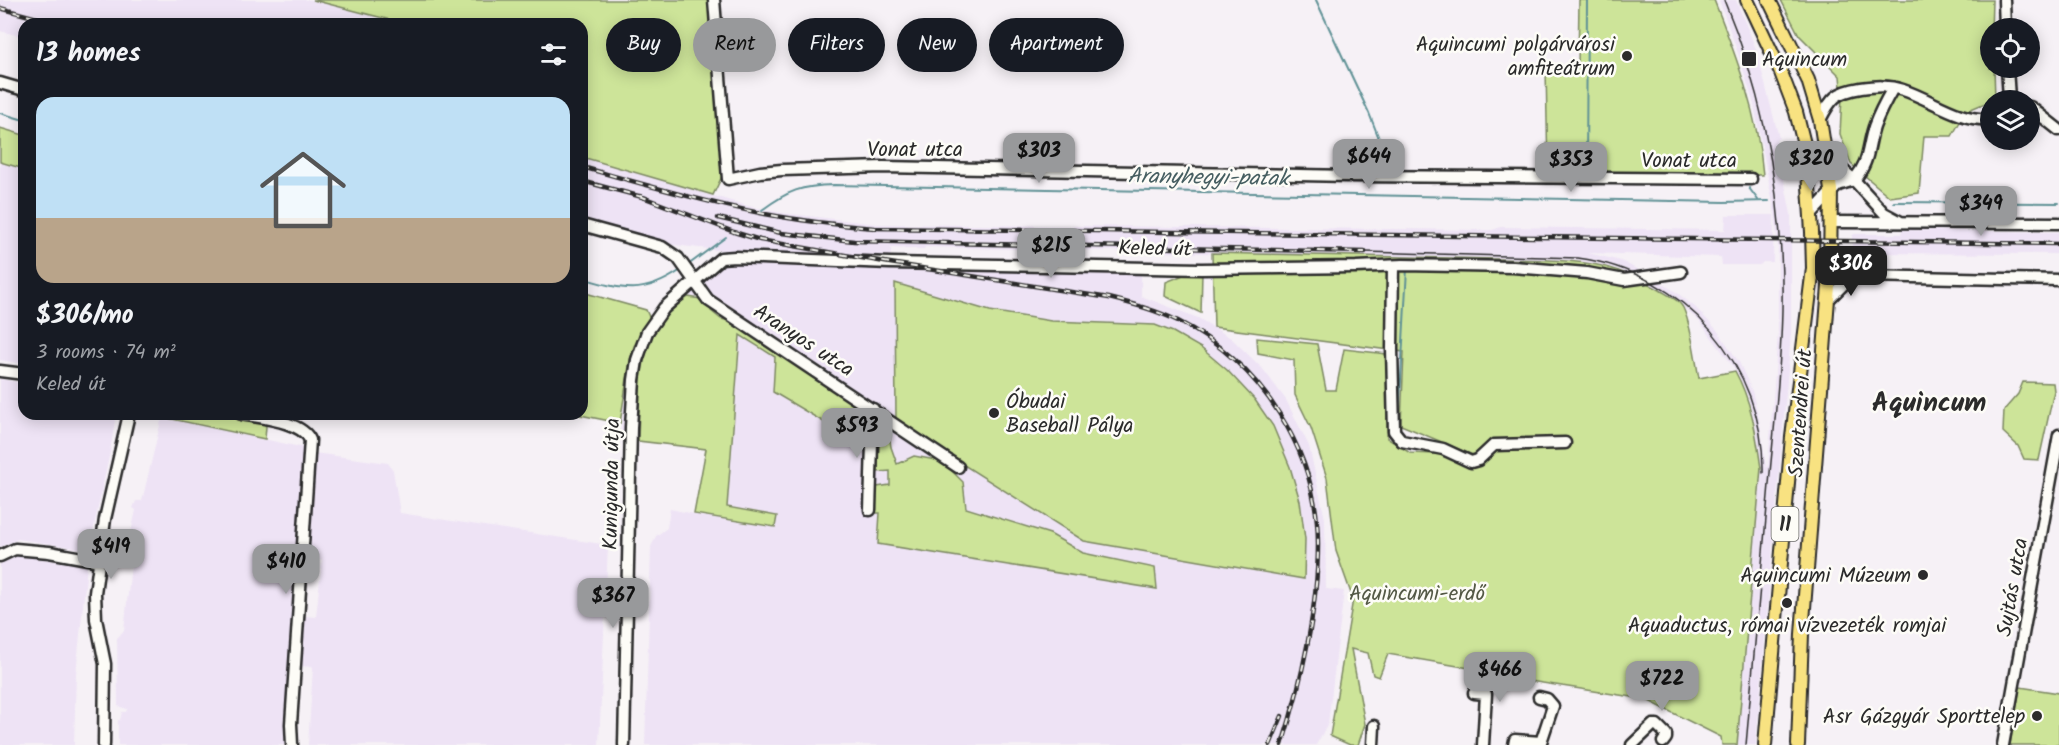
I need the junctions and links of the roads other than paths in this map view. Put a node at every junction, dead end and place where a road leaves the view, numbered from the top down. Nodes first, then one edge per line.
1 (714, 0) edge
2 (1747, 0) edge
3 (1769, 0) edge
4 (2004, 0) edge
5 (2005, 18) edge
6 (0, 82) edge
7 (18, 88) edge
8 (1893, 88) junction
9 (2040, 115) edge
10 (1980, 118) edge
11 (1820, 120) junction
12 (2059, 130) edge
13 (1827, 156) junction
14 (1751, 179) dead end
15 (1854, 180) junction
16 (1831, 190) junction
17 (1877, 204) junction
18 (1812, 213) junction
19 (1832, 222) junction
20 (1873, 222) junction
21 (1902, 223) junction
22 (2059, 223) edge
23 (588, 227) edge
24 (1403, 265) junction
25 (1681, 272) dead end
26 (1830, 273) junction
27 (1862, 275) junction
28 (693, 277) junction
29 (2059, 280) edge
30 (1828, 300) junction
31 (0, 371) edge
32 (18, 373) edge
33 (873, 409) junction
34 (128, 420) edge
35 (268, 420) edge
36 (2059, 435) edge
37 (1565, 442) dead end
38 (958, 467) dead end
39 (2056, 469) edge
40 (870, 510) dead end
41 (0, 556) edge
42 (99, 561) junction
43 (1474, 693) dead end
44 (1539, 697) dead end
45 (1374, 726) dead end
46 (1663, 742) dead end
47 (104, 745) edge
48 (292, 745) edge
49 (624, 745) edge
50 (1373, 745) edge
51 (1483, 745) edge
52 (1514, 745) edge
53 (1632, 745) edge
54 (1765, 745) edge
55 (1798, 745) edge
56 (2003, 745) edge

1 - 14 street, Vonat utca
2 - 18 main road, Szentendrei út / 11
3 - 11 main road, Szentendrei út / 11
4 - 5 street
6 - 7 street
8 - 10 street
8 - 11 street
8 - 15 street
9 - 12 street
11 - 13 main road, Szentendrei út / 11
13 - 15 street
13 - 16 main road, Szentendrei út / 11
15 - 16 street
15 - 17 street
16 - 18 street
16 - 19 main road, Szentendrei út / 11
17 - 20 street
17 - 21 street
18 - 54 main road, Szentendrei út / 11
19 - 20 street
19 - 26 main road, Szentendrei út / 11
20 - 21 street
21 - 22 street
23 - 28 street
24 - 25 street, Keled út
24 - 28 street, Keled út
24 - 37 street
26 - 27 street
26 - 30 main road, Szentendrei út / 11
27 - 29 street
27 - 30 street
28 - 33 street, Aranyos utca
28 - 49 street, Kunigunda útja
30 - 55 main road, Szentendrei út / 11
31 - 32 street
33 - 38 street, Aranyos utca
33 - 40 street
34 - 42 street
35 - 48 street
36 - 39 street, Sujtás utca
39 - 56 street, Sujtás utca
41 - 42 street
42 - 47 street
43 - 51 street
44 - 52 street
45 - 50 street
46 - 53 street

